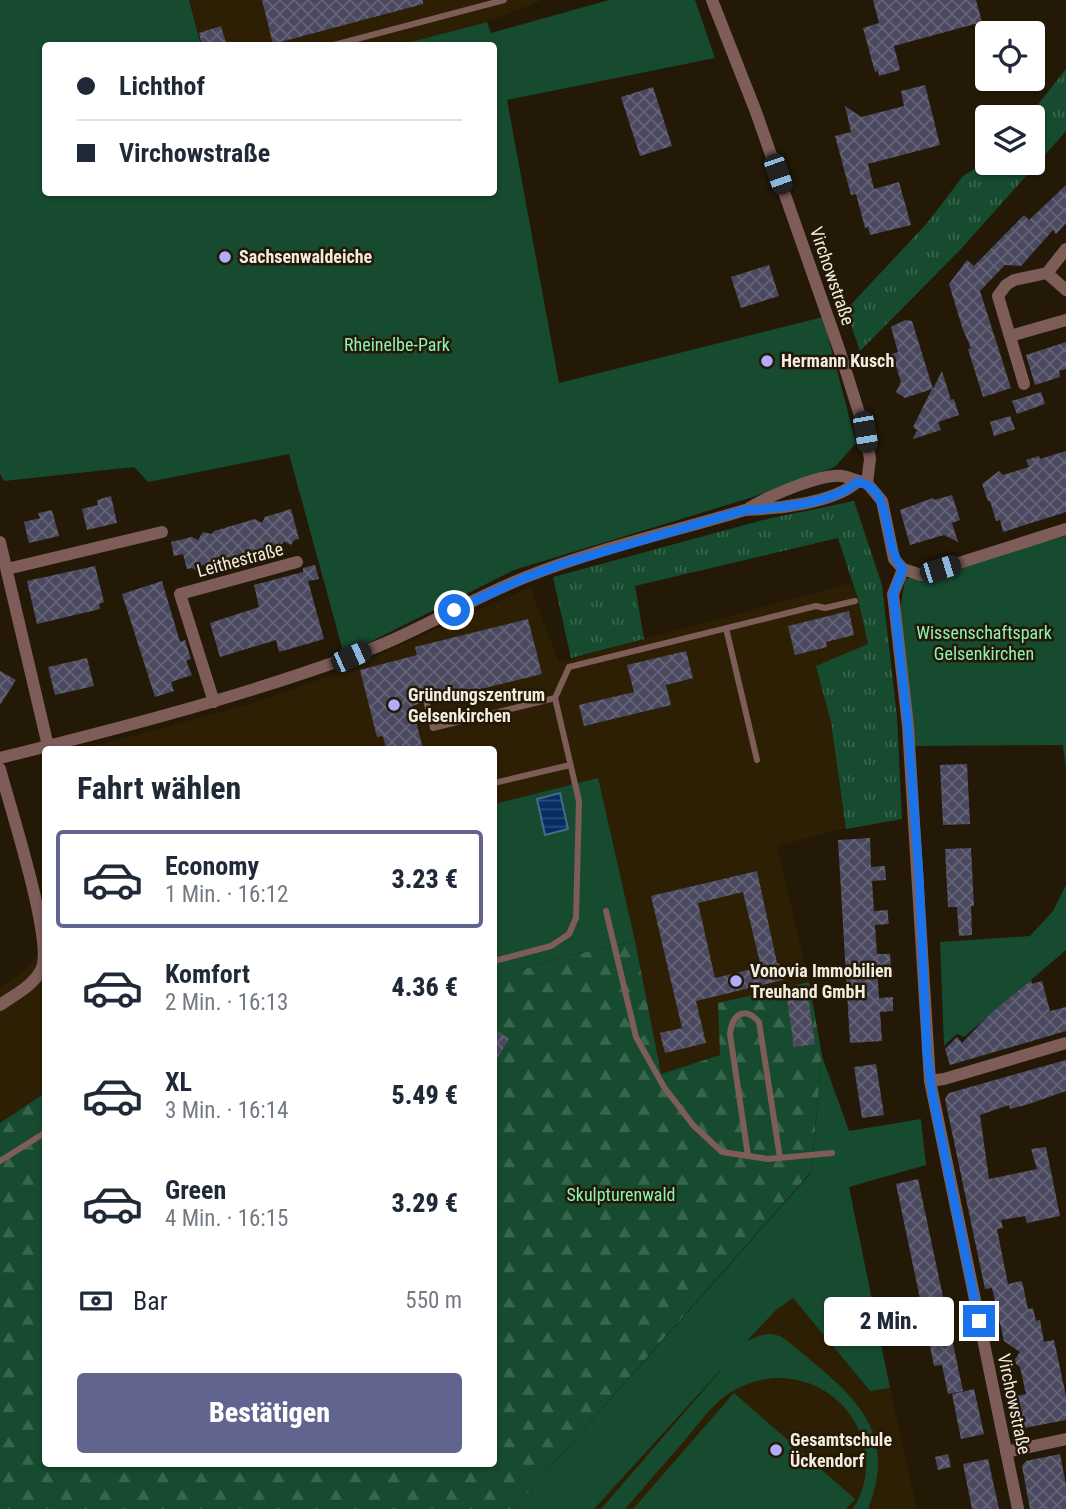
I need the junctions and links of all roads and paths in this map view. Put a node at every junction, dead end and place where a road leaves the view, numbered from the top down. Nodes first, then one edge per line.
1 (504, 0) edge
2 (714, 3) edge
3 (345, 42) edge
4 (1066, 249) edge
5 (1047, 273) junction
6 (1066, 290) edge
7 (1066, 320) edge
8 (1010, 336) junction
9 (1024, 384) dead end
10 (862, 482) junction
11 (745, 510) junction
12 (1066, 529) edge
13 (162, 532) dead end
14 (0, 542) edge
15 (297, 562) dead end
16 (7, 569) junction
17 (903, 569) junction
18 (855, 601) dead end
19 (726, 628) junction
20 (555, 698) junction
21 (426, 700) dead end
22 (214, 702) junction
23 (48, 746) joint
24 (42, 748) edge
25 (0, 758) edge
26 (757, 761) dead end
27 (570, 765) junction
28 (0, 769) edge
29 (497, 782) edge
30 (42, 911) edge
31 (606, 911) dead end
32 (497, 960) edge
33 (42, 970) edge
34 (0, 1005) edge
35 (1066, 1044) edge
36 (930, 1081) junction
37 (42, 1135) edge
38 (832, 1153) dead end
39 (748, 1156) junction
40 (780, 1158) junction
41 (0, 1161) edge
42 (1066, 1440) edge
43 (1006, 1452) junction
44 (1018, 1509) edge

1 - 3 lane
2 - 10 street, Virchowstraße
4 - 5 street
5 - 6 street
5 - 8 street
7 - 8 street
8 - 9 street
10 - 11 street
10 - 11 street
10 - 17 street
11 - 22 street
12 - 17 street
13 - 16 street
14 - 16 street
15 - 22 street, Leithestraße
16 - 23 street
17 - 36 street, Virchowstraße
18 - 19 lane
19 - 20 lane
19 - 26 lane
20 - 21 lane
20 - 27 lane
22 - 23 street
24 - 25 street
27 - 29 lane
27 - 32 lane
28 - 30 street
31 - 39 lane
33 - 34 street
35 - 36 street
36 - 43 street, Virchowstraße
37 - 41 lane
38 - 40 lane
39 - 40 lane
39 - 40 lane
42 - 43 street
43 - 44 street, Virchowstraße

